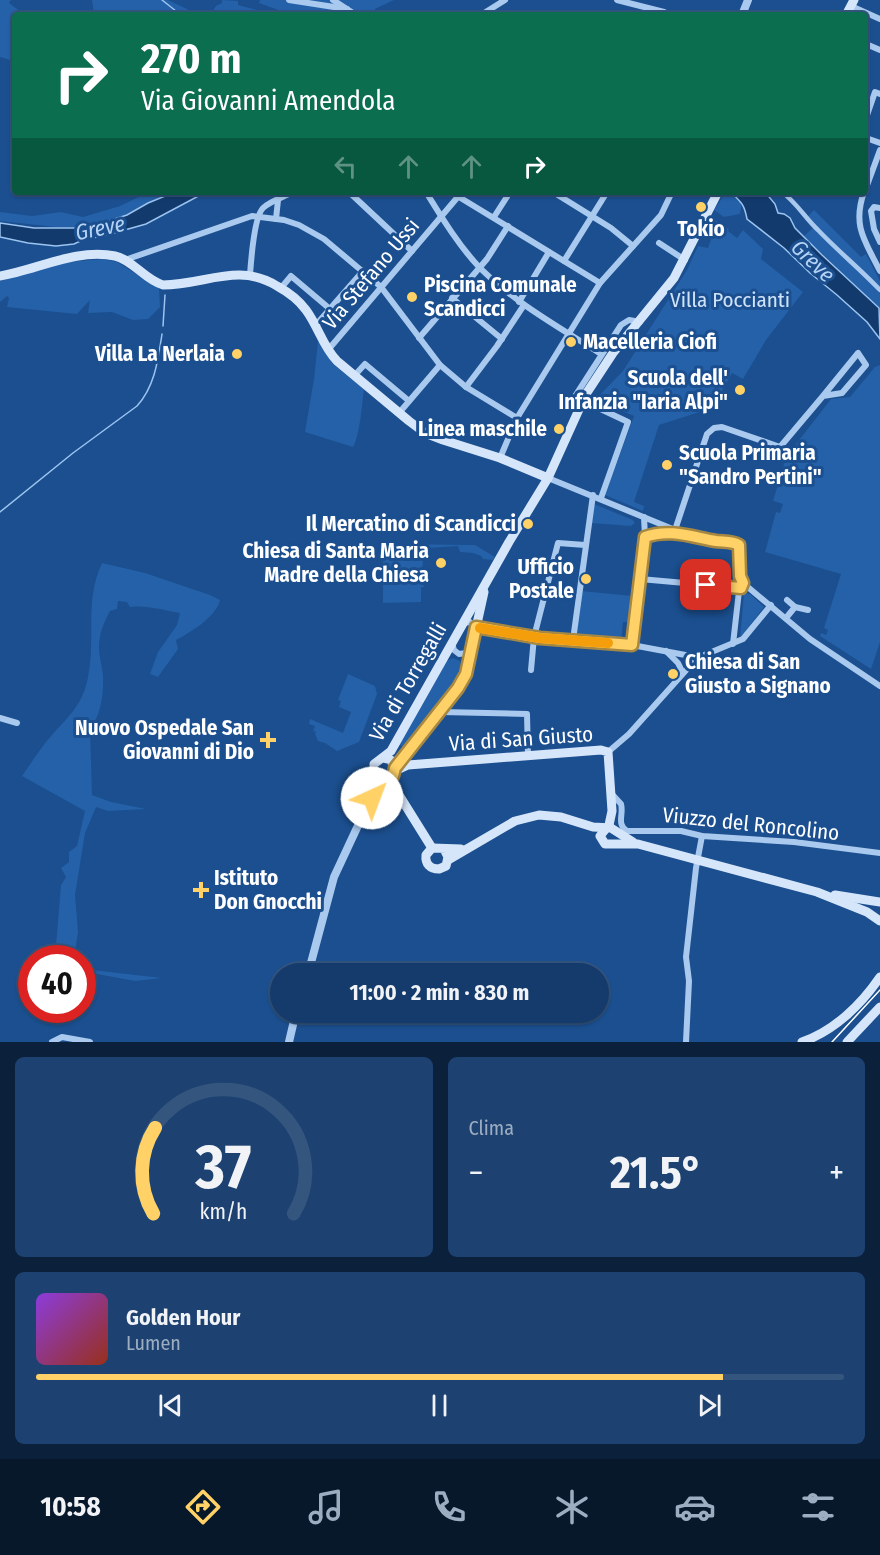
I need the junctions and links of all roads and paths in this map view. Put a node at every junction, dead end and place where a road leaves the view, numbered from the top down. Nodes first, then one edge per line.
1 (289, 0) edge
2 (333, 0) edge
3 (505, 0) edge
4 (617, 0) edge
5 (347, 9) junction
6 (352, 12) edge
7 (486, 12) edge
8 (664, 12) edge
9 (880, 94) edge
10 (868, 112) edge
11 (880, 150) edge
12 (868, 182) edge
13 (287, 195) edge
14 (352, 195) edge
15 (428, 195) edge
16 (459, 195) edge
17 (461, 195) edge
18 (508, 195) edge
19 (558, 195) edge
20 (605, 195) edge
21 (671, 195) edge
22 (716, 195) edge
23 (786, 195) edge
24 (863, 195) edge
25 (278, 200) junction
26 (880, 208) edge
27 (259, 216) junction
28 (591, 216) junction
29 (441, 217) junction
30 (494, 217) junction
31 (276, 219) junction
32 (508, 226) junction
33 (880, 242) edge
34 (659, 243) dead end
35 (633, 246) junction
36 (412, 251) junction
37 (549, 252) junction
38 (684, 260) junction
39 (125, 261) junction
40 (564, 261) junction
41 (479, 267) junction
42 (363, 270) junction
43 (880, 270) edge
44 (250, 275) junction
45 (0, 276) edge
46 (600, 283) junction
47 (381, 287) junction
48 (281, 288) junction
49 (880, 290) edge
50 (452, 298) junction
51 (522, 303) junction
52 (330, 309) junction
53 (640, 322) junction
54 (315, 326) junction
55 (568, 333) junction
56 (419, 338) junction
57 (502, 339) junction
58 (328, 350) junction
59 (601, 354) junction
60 (440, 365) junction
61 (355, 375) junction
62 (593, 382) junction
63 (466, 387) junction
64 (823, 396) junction
65 (589, 399) junction
66 (409, 401) junction
67 (399, 413) junction
68 (517, 418) junction
69 (570, 428) junction
70 (500, 458) junction
71 (548, 477) junction
72 (593, 495) junction
73 (601, 498) junction
74 (644, 517) junction
75 (653, 521) junction
76 (675, 530) junction
77 (684, 534) junction
78 (645, 537) junction
79 (585, 545) junction
80 (640, 579) junction
81 (487, 581) junction
82 (742, 586) junction
83 (787, 600) dead end
84 (771, 605) junction
85 (795, 607) junction
86 (808, 610) dead end
87 (786, 618) junction
88 (463, 624) junction
89 (476, 627) junction
90 (534, 638) junction
91 (573, 640) junction
92 (452, 643) junction
93 (733, 644) junction
94 (632, 645) junction
95 (471, 650) junction
96 (666, 651) junction
97 (699, 657) junction
98 (531, 670) dead end
99 (683, 673) junction
100 (880, 686) edge
101 (441, 712) junction
102 (0, 718) edge
103 (17, 723) dead end
104 (609, 752) junction
105 (528, 755) junction
106 (383, 758) junction
107 (395, 769) junction
108 (373, 771) junction
109 (387, 780) junction
110 (611, 793) junction
111 (612, 812) junction
112 (362, 815) junction
113 (580, 824) junction
114 (606, 829) junction
115 (617, 832) junction
116 (702, 836) junction
117 (602, 841) junction
118 (638, 844) junction
119 (613, 845) junction
120 (432, 848) junction
121 (444, 849) junction
122 (465, 849) junction
123 (880, 853) edge
124 (448, 860) junction
125 (697, 860) junction
126 (817, 892) junction
127 (880, 902) edge
128 (880, 921) edge
129 (311, 963) edge
130 (880, 977) edge
131 (880, 1007) edge
132 (293, 1023) edge
133 (52, 1042) edge
134 (90, 1042) edge
135 (289, 1042) edge
136 (686, 1042) edge
137 (802, 1042) edge
138 (847, 1042) edge

1 - 5 street
2 - 5 street
3 - 7 street
4 - 8 street
5 - 6 street
9 - 10 street
11 - 12 street
13 - 25 street
14 - 36 street
15 - 29 street
16 - 29 street, Via Stefano Ussi
17 - 30 street
18 - 30 street
19 - 28 street
20 - 28 street
21 - 35 street
22 - 38 main road
23 - 49 street
24 - 43 street
25 - 27 street
25 - 31 street
26 - 33 street
27 - 31 street
27 - 39 street
27 - 44 street
28 - 35 street
28 - 40 street
29 - 36 street, Via Stefano Ussi
29 - 41 street
30 - 32 street
31 - 42 street
32 - 37 street
32 - 41 street
34 - 38 street
35 - 46 street
36 - 47 street, Via Stefano Ussi
37 - 40 street
37 - 51 street
38 - 53 main road
39 - 44 main road
39 - 45 main road
40 - 46 street
41 - 50 street
41 - 51 street
42 - 47 street
42 - 52 street
44 - 48 main road
46 - 55 street
47 - 56 street
47 - 58 street, Via Stefano Ussi
48 - 52 street
48 - 54 main road
50 - 56 street
50 - 57 street
51 - 55 street
51 - 57 street
52 - 54 street
53 - 59 street
53 - 62 main road
54 - 58 main road
55 - 59 street
55 - 68 street
56 - 60 street
57 - 63 street
58 - 61 main road
59 - 62 street
60 - 63 street
60 - 66 street
61 - 66 street
61 - 67 main road
62 - 65 main road
62 - 69 main road
63 - 68 street
64 - 64 street
64 - 76 street
65 - 69 main road
65 - 73 street
66 - 67 street
67 - 70 main road
68 - 70 street
69 - 71 main road, Via di Torregalli
70 - 71 main road
71 - 72 street
71 - 81 main road, Via di Torregalli
72 - 73 street
72 - 79 street
73 - 74 street
74 - 75 street
74 - 78 street
75 - 76 street
75 - 78 street
76 - 77 street
77 - 78 street
77 - 82 street
78 - 80 street
79 - 90 street
79 - 91 street
80 - 82 street
80 - 94 street
81 - 88 main road, Via di Torregalli
81 - 89 main road, Via di Torregalli
82 - 84 street
82 - 93 street
83 - 85 street
84 - 87 street
84 - 93 street, Via di San Giusto
85 - 86 street
85 - 87 street
87 - 100 street
88 - 89 street, Via di Torregalli
88 - 92 main road, Via di Torregalli
89 - 90 street
89 - 95 main road
90 - 91 street
90 - 98 street
91 - 94 street
92 - 95 street
92 - 106 main road, Via di Torregalli
93 - 97 street, Via di San Giusto
94 - 96 street
95 - 101 main road
96 - 97 street
96 - 99 street
97 - 99 street, Via di San Giusto
99 - 104 street, Via di San Giusto
101 - 105 street
101 - 107 main road
102 - 103 street
104 - 105 main road, Via di San Giusto
104 - 110 main road
105 - 107 main road, Via di San Giusto
106 - 107 main road
106 - 108 main road
107 - 109 main road
108 - 109 main road
108 - 112 street
109 - 112 street
109 - 120 main road
110 - 111 main road
110 - 116 street, Viuzzo del Roncolino
111 - 114 main road
111 - 115 main road
112 - 129 street
113 - 114 main road
113 - 117 main road
113 - 122 main road
114 - 115 main road
114 - 117 main road
115 - 118 main road
115 - 119 main road
116 - 123 street, Viuzzo del Roncolino
116 - 125 street
117 - 119 main road
118 - 119 main road
118 - 125 main road
120 - 121 main road
120 - 124 main road
121 - 122 main road
121 - 124 main road
122 - 124 main road
125 - 126 main road
125 - 136 street
126 - 127 main road
126 - 128 main road
130 - 137 main road
131 - 138 main road
132 - 135 street
133 - 134 street

